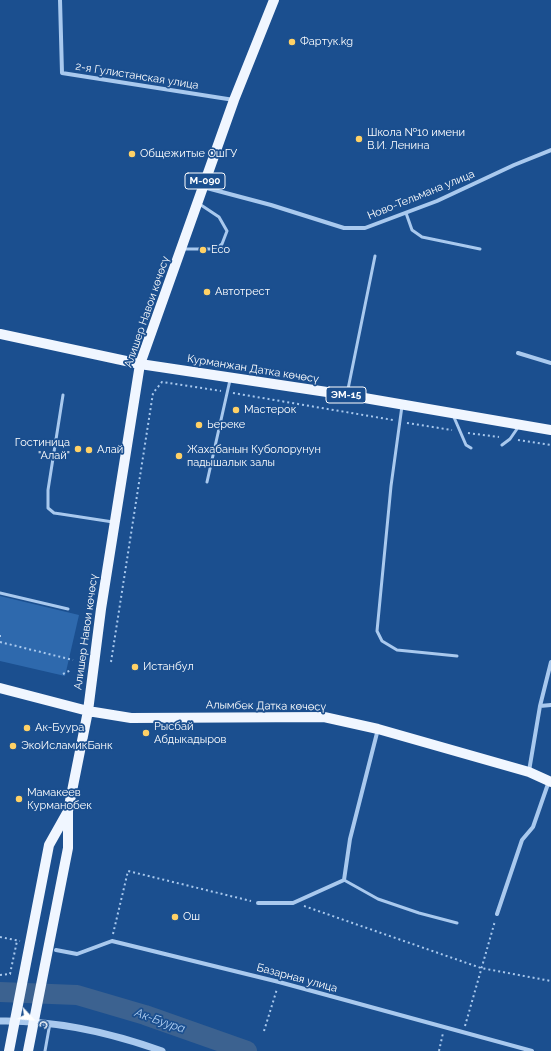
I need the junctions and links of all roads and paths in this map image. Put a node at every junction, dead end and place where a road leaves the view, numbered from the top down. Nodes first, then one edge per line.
1 (60, 0) edge
2 (274, 0) edge
3 (234, 100) junction
4 (551, 150) edge
5 (202, 187) junction
6 (197, 202) junction
7 (406, 213) junction
8 (181, 249) junction
9 (480, 250) dead end
10 (375, 256) dead end
11 (0, 334) edge
12 (518, 353) dead end
13 (551, 363) edge
14 (140, 364) junction
15 (231, 378) junction
16 (227, 392) junction
17 (63, 395) dead end
18 (347, 395) junction
19 (402, 404) junction
20 (453, 413) junction
21 (401, 422) junction
22 (520, 424) junction
23 (551, 430) edge
24 (459, 431) junction
25 (510, 439) junction
26 (502, 445) dead end
27 (551, 445) edge
28 (471, 448) dead end
29 (207, 482) dead end
30 (114, 522) junction
31 (0, 593) edge
32 (68, 608) dead end
33 (0, 642) edge
34 (457, 656) dead end
35 (73, 660) dead end
36 (111, 662) dead end
37 (551, 662) edge
38 (71, 670) dead end
39 (62, 674) dead end
40 (0, 688) edge
41 (551, 704) edge
42 (540, 706) junction
43 (88, 711) junction
44 (378, 729) junction
45 (528, 772) junction
46 (550, 781) edge
47 (68, 811) junction
48 (344, 880) junction
49 (258, 903) joint
50 (293, 903) junction
51 (497, 914) joint
52 (457, 923) dead end
53 (17, 940) dead end
54 (112, 941) junction
55 (56, 950) dead end
56 (481, 968) junction
57 (0, 974) edge
58 (551, 981) edge
59 (279, 982) junction
60 (0, 1021) edge
61 (50, 1023) junction
62 (445, 1026) junction
63 (264, 1031) dead end
64 (464, 1032) junction
65 (9, 1051) edge
66 (28, 1051) edge
67 (45, 1051) edge
68 (162, 1051) edge
69 (438, 1051) edge
70 (532, 1051) edge

1 - 3 street, 2-я Гулистанская улица
2 - 3 main road, Алишер Навои көчөсү / М-090
3 - 5 main road, Алишер Навои көчөсү / М-090
4 - 7 street, Ново-Тельмана улица
5 - 6 main road, Алишер Навои көчөсү / М-090
5 - 7 street, Ново-Тельмана улица
6 - 8 main road, Алишер Навои көчөсү / М-090
6 - 8 lane
7 - 9 lane
8 - 14 main road, Алишер Навои көчөсү / М-090
10 - 18 lane
11 - 14 main road, Курманжан Датка көчөсү
12 - 13 street
14 - 15 main road, Курманжан Датка көчөсү / ЭМ-15
14 - 30 main road, Алишер Навои көчөсү
15 - 16 lane
15 - 18 main road, Курманжан Датка көчөсү / ЭМ-15
16 - 21 path
16 - 29 lane
16 - 36 path
17 - 30 lane
18 - 19 main road, Курманжан Датка көчөсү / ЭМ-15
19 - 20 main road, Курманжан Датка көчөсү / ЭМ-15
19 - 21 lane
20 - 22 main road, Курманжан Датка көчөсү / ЭМ-15
20 - 24 lane
21 - 24 path
21 - 34 lane
22 - 23 main road, Курманжан Датка көчөсү / ЭМ-15
22 - 25 lane
24 - 25 path
24 - 28 lane
25 - 26 lane
25 - 27 path
30 - 43 main road, Алишер Навои көчөсү
31 - 32 lane
33 - 35 path
37 - 42 street
38 - 39 path
40 - 43 main road, Алымбек Датка көчөсү
41 - 42 street
42 - 45 street
43 - 44 main road, Алымбек Датка көчөсү
43 - 47 main road, Алишер Навои көчөсү
44 - 45 main road, Алымбек Датка көчөсү
44 - 48 street
45 - 46 main road, Алымбек Датка көчөсү
46 - 51 street
47 - 65 main road, Алишер Навои көчөсү
47 - 66 main road, Алишер Навои көчөсү
48 - 50 street
48 - 52 lane
49 - 50 street
49 - 54 path
50 - 56 path
51 - 56 path
53 - 57 path
54 - 55 street
54 - 59 street, Базарная улица
56 - 58 path
56 - 64 path
59 - 62 street, Базарная улица
59 - 63 path
60 - 61 street
61 - 67 lane
61 - 68 street
62 - 64 street, Базарная улица
62 - 69 path
64 - 70 street, Базарная улица

